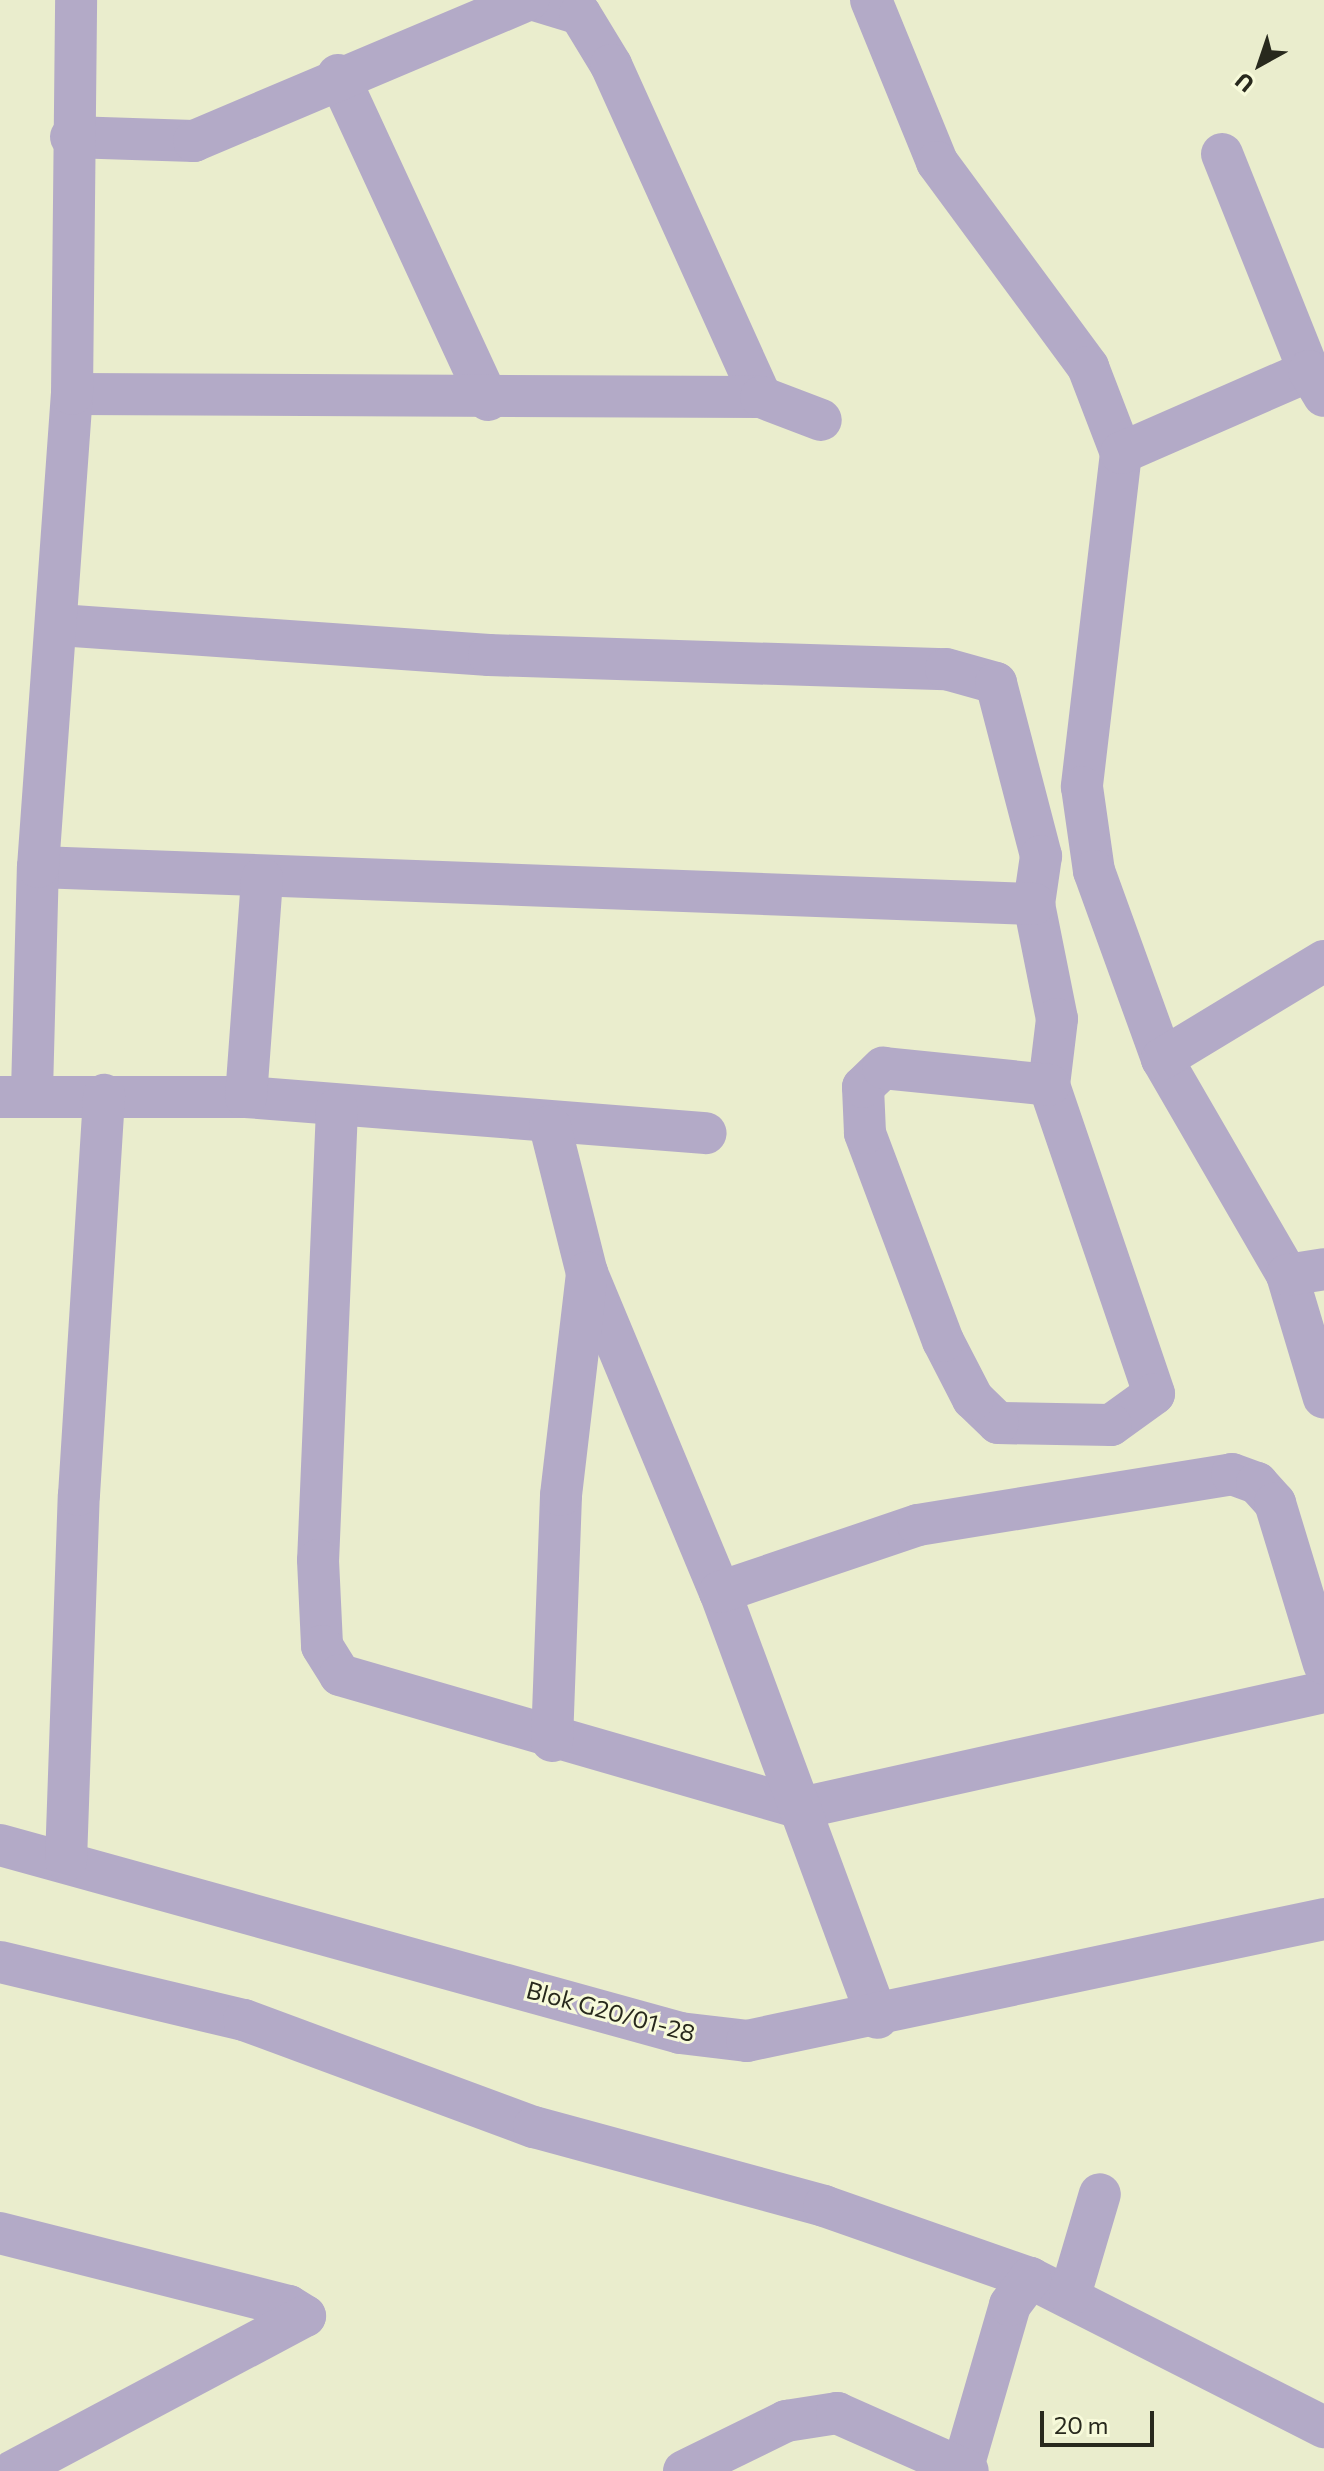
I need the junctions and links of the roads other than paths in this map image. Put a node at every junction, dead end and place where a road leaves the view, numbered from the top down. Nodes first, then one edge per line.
1 (76, 0) edge
2 (528, 0) edge
3 (534, 0) edge
4 (871, 0) edge
5 (338, 75) junction
6 (71, 137) junction
7 (1222, 154) dead end
8 (1317, 383) edge
9 (72, 394) junction
10 (761, 397) junction
11 (488, 400) junction
12 (821, 420) dead end
13 (1121, 453) junction
14 (59, 625) junction
15 (38, 867) junction
16 (262, 879) junction
17 (1034, 904) junction
18 (1324, 961) edge
19 (1162, 1059) junction
20 (1049, 1085) junction
21 (16, 1094) edge
22 (104, 1095) junction
23 (246, 1097) junction
24 (337, 1109) junction
25 (550, 1126) junction
26 (706, 1133) dead end
27 (1306, 1272) edge
28 (587, 1273) junction
29 (1324, 1398) edge
30 (720, 1592) junction
31 (1324, 1664) edge
32 (1324, 1692) edge
33 (552, 1741) junction
34 (801, 1808) junction
35 (0, 1845) edge
36 (66, 1861) junction
37 (1324, 1919) edge
38 (0, 1962) edge
39 (878, 2018) junction
40 (1100, 2194) dead end
41 (0, 2233) edge
42 (1030, 2278) junction
43 (1070, 2295) junction
44 (1324, 2427) edge
45 (966, 2469) edge
46 (13, 2471) edge
47 (684, 2471) edge

1 - 6 street
2 - 5 street
3 - 10 street
4 - 13 street
5 - 6 street
5 - 11 street
6 - 9 street
7 - 8 street
8 - 13 street
9 - 11 street
9 - 14 street
10 - 11 street
10 - 12 street
13 - 19 street
14 - 15 street
14 - 17 street
15 - 16 street
15 - 21 street
16 - 17 street
16 - 23 street
17 - 20 street
18 - 19 street
19 - 27 street
20 - 20 street
21 - 22 street
22 - 23 street
22 - 36 street
23 - 24 street
24 - 25 street
24 - 33 street
25 - 26 street
25 - 28 street
27 - 29 street
28 - 30 street
28 - 33 street
30 - 31 street
30 - 34 street
32 - 34 street
33 - 34 street
34 - 39 street
35 - 36 street, Blok G20/01-28
36 - 39 street, Blok G20/01-28
37 - 39 street, Blok G20/01-28
38 - 42 street
40 - 43 street
41 - 46 street
42 - 43 street
42 - 45 street
43 - 44 street
45 - 47 street

